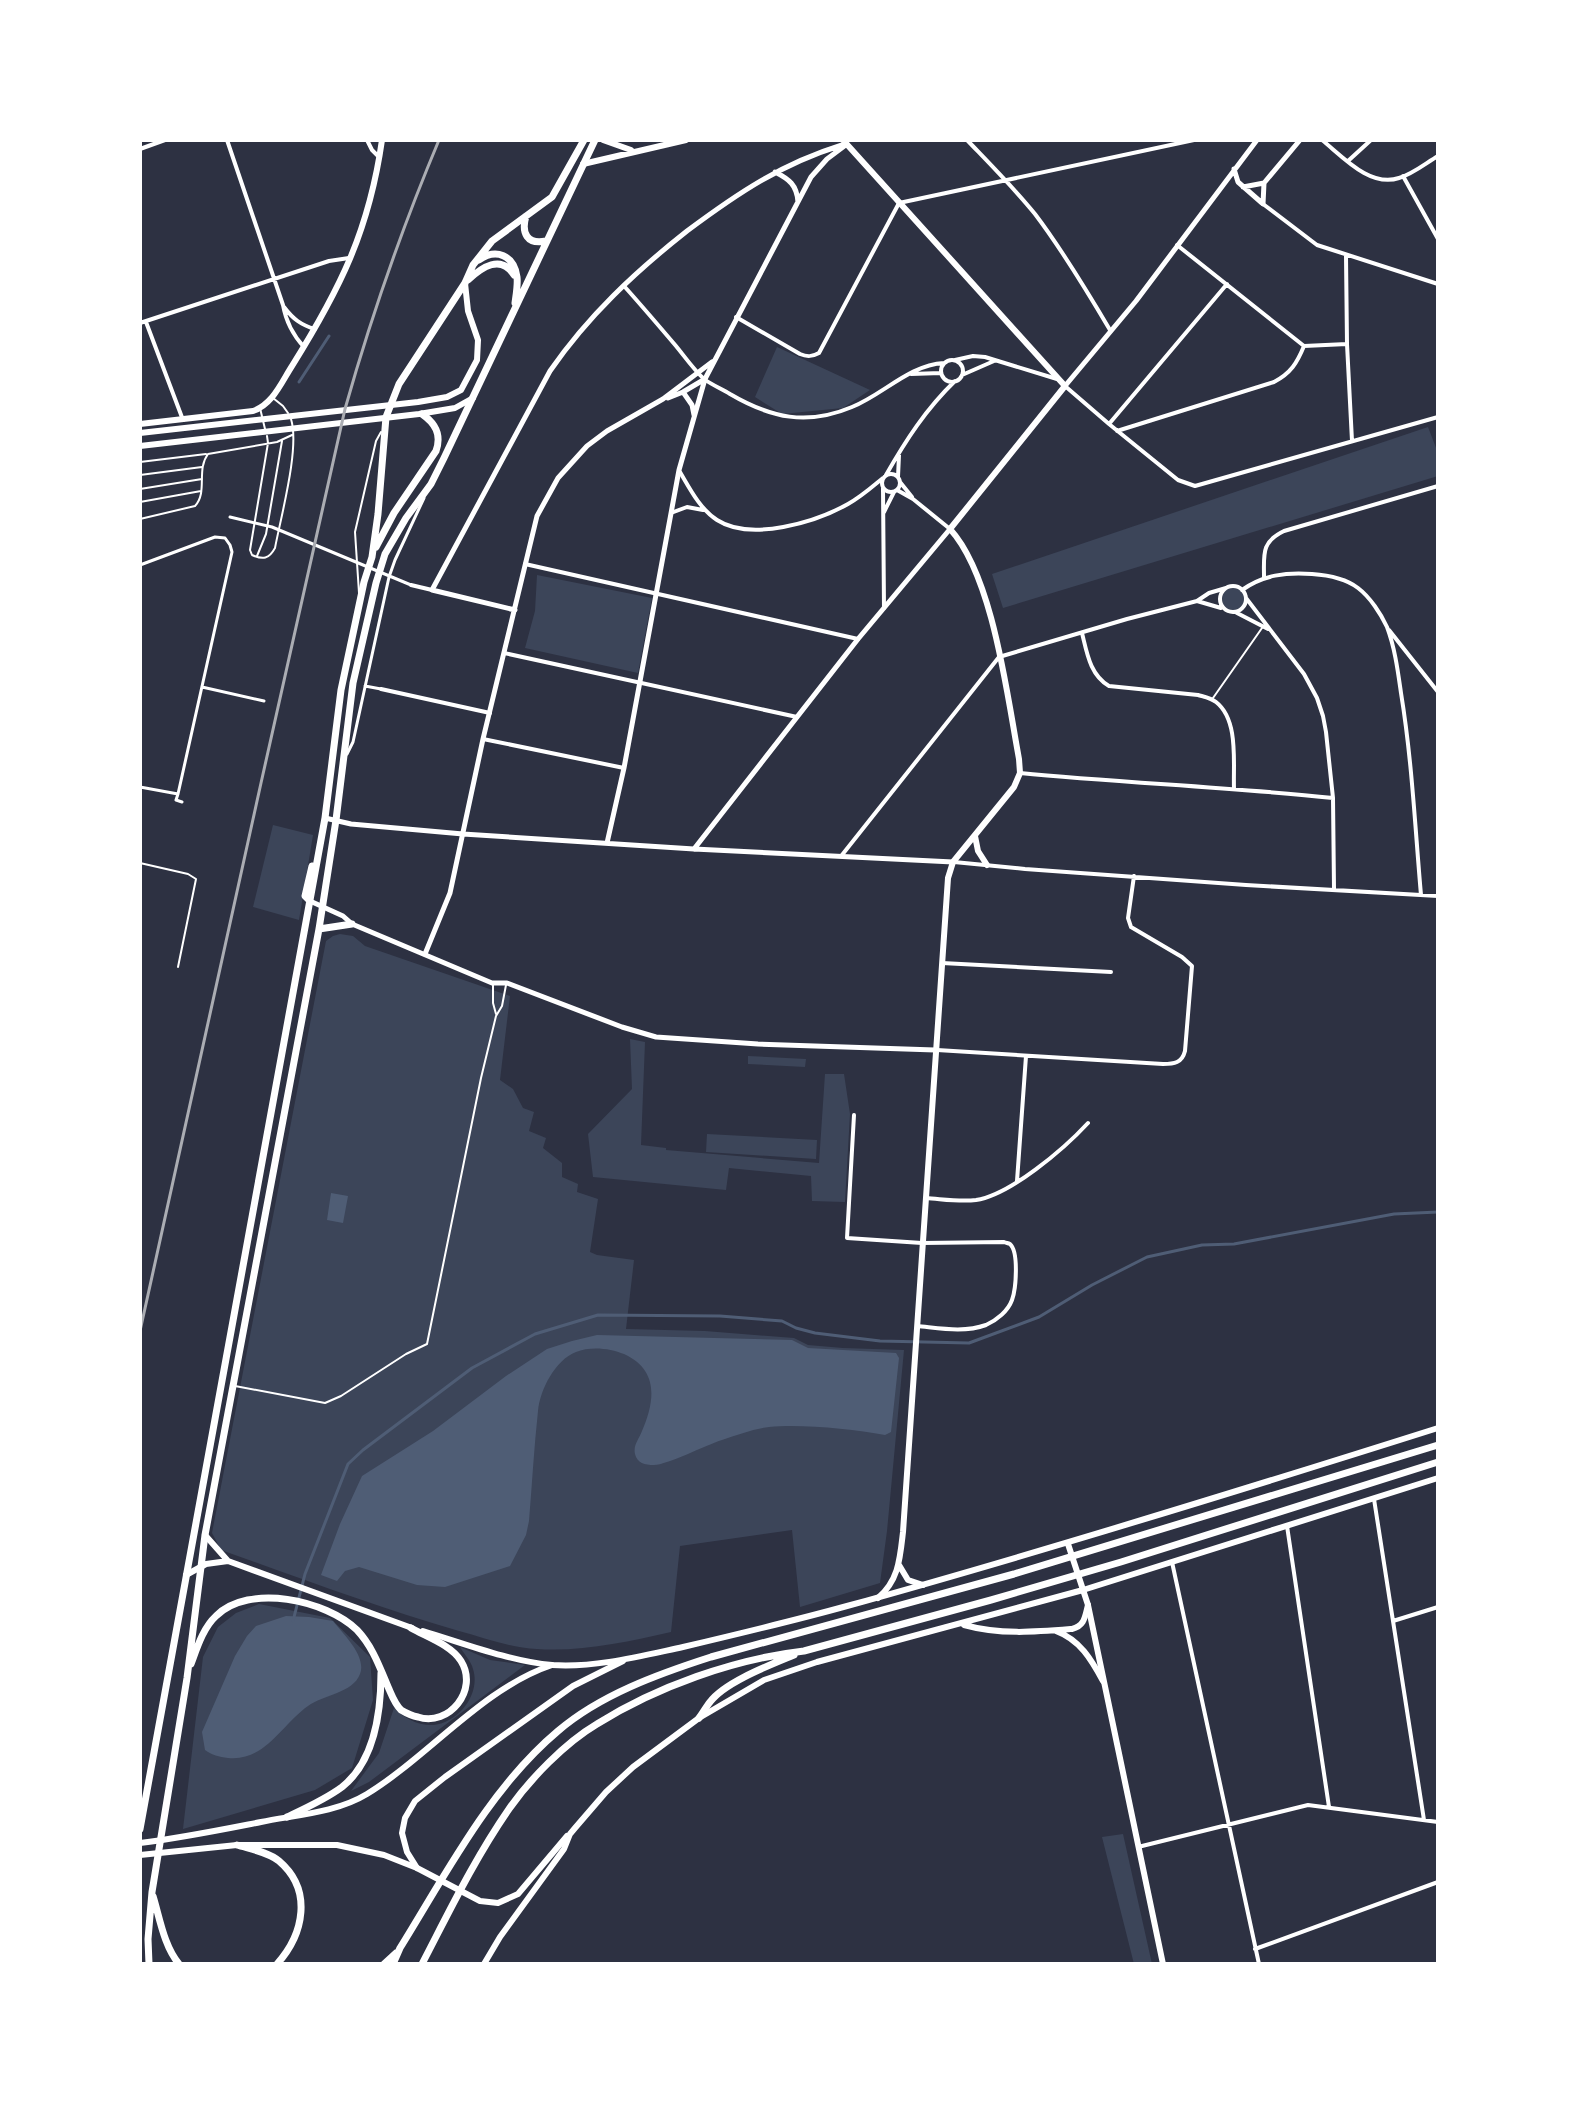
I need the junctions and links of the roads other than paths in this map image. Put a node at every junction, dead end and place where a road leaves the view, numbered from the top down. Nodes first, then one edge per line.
1 (165, 140) edge
2 (227, 140) edge
3 (367, 140) edge
4 (382, 140) edge
5 (584, 140) edge
6 (595, 140) edge
7 (603, 140) edge
8 (686, 140) edge
9 (857, 140) edge
10 (967, 140) edge
11 (1194, 140) edge
12 (1257, 140) edge
13 (1300, 140) edge
14 (1322, 140) edge
15 (1371, 140) edge
16 (845, 142) edge
17 (140, 149) edge
18 (634, 151) junction
19 (1438, 156) edge
20 (379, 157) junction
21 (1348, 161) junction
22 (583, 164) junction
23 (1234, 168) junction
24 (775, 172) junction
25 (1403, 176) junction
26 (1007, 180) junction
27 (1264, 183) junction
28 (1240, 184) junction
29 (1219, 188) junction
30 (798, 203) junction
31 (899, 203) junction
32 (1263, 204) junction
33 (527, 214) junction
34 (1438, 239) edge
35 (546, 241) junction
36 (1177, 245) junction
37 (1346, 256) junction
38 (352, 258) junction
39 (473, 265) junction
40 (275, 279) junction
41 (465, 283) junction
42 (623, 284) junction
43 (1227, 284) junction
44 (517, 285) junction
45 (1438, 285) edge
46 (283, 305) junction
47 (513, 313) junction
48 (736, 317) junction
49 (143, 322) edge
50 (315, 329) junction
51 (1110, 330) junction
52 (1347, 344) junction
53 (1304, 346) junction
54 (304, 347) junction
55 (714, 360) junction
56 (955, 360) junction
57 (997, 360) junction
58 (944, 363) junction
59 (698, 372) junction
60 (909, 373) junction
61 (942, 375) junction
62 (962, 375) junction
63 (705, 379) junction
64 (955, 381) junction
65 (1062, 383) junction
66 (683, 392) junction
67 (940, 396) junction
68 (272, 398) junction
69 (473, 398) junction
70 (663, 399) junction
71 (260, 408) junction
72 (420, 414) junction
73 (1438, 417) edge
74 (183, 420) junction
75 (695, 420) junction
76 (140, 424) edge
77 (1109, 424) junction
78 (385, 428) junction
79 (1117, 431) junction
80 (140, 433) edge
81 (294, 433) junction
82 (283, 440) junction
83 (1352, 441) junction
84 (268, 443) junction
85 (140, 446) edge
86 (899, 452) junction
87 (208, 454) junction
88 (140, 462) edge
89 (202, 467) junction
90 (679, 470) junction
91 (140, 475) edge
92 (884, 477) junction
93 (202, 479) junction
94 (899, 479) junction
95 (431, 484) junction
96 (1438, 486) edge
97 (883, 488) junction
98 (140, 489) edge
99 (201, 491) junction
100 (896, 491) junction
101 (913, 499) junction
102 (140, 502) edge
103 (706, 511) junction
104 (671, 513) junction
105 (882, 514) junction
106 (230, 517) dead end
107 (140, 519) edge
108 (950, 529) junction
109 (257, 557) junction
110 (372, 557) junction
111 (525, 564) junction
112 (140, 565) edge
113 (389, 577) junction
114 (1264, 577) junction
115 (411, 585) joint
116 (1226, 588) junction
117 (432, 590) junction
118 (1242, 590) junction
119 (656, 594) junction
120 (1246, 598) junction
121 (360, 601) junction
122 (1197, 601) junction
123 (884, 608) junction
124 (1223, 608) junction
125 (515, 610) junction
126 (1235, 612) junction
127 (1263, 626) junction
128 (1387, 628) junction
129 (1271, 631) junction
130 (1081, 632) junction
131 (858, 639) junction
132 (504, 653) junction
133 (999, 657) junction
134 (640, 684) junction
135 (365, 686) junction
136 (202, 687) junction
137 (381, 689) joint
138 (1438, 692) edge
139 (1212, 699) junction
140 (264, 701) dead end
141 (490, 713) junction
142 (797, 717) junction
143 (483, 739) junction
144 (343, 765) junction
145 (624, 768) junction
146 (1020, 773) junction
147 (140, 787) edge
148 (1234, 788) junction
149 (178, 794) junction
150 (1333, 798) junction
151 (182, 802) dead end
152 (325, 818) junction
153 (336, 820) junction
154 (463, 834) junction
155 (975, 835) junction
156 (607, 843) junction
157 (694, 849) junction
158 (842, 855) junction
159 (953, 862) junction
160 (140, 863) edge
161 (987, 865) junction
162 (1134, 876) junction
163 (1334, 889) junction
164 (1421, 895) junction
165 (1438, 896) edge
166 (310, 901) junction
167 (322, 907) junction
168 (352, 924) junction
169 (319, 929) junction
170 (425, 954) junction
171 (942, 963) junction
172 (178, 967) dead end
173 (1111, 972) dead end
174 (492, 983) junction
175 (507, 983) junction
176 (496, 1016) junction
177 (935, 1050) junction
178 (1026, 1055) junction
179 (854, 1115) dead end
180 (1088, 1123) dead end
181 (1017, 1181) junction
182 (926, 1198) junction
183 (922, 1243) junction
184 (917, 1326) junction
185 (233, 1386) junction
186 (1438, 1428) edge
187 (1438, 1445) edge
188 (1438, 1462) edge
189 (1438, 1478) edge
190 (1374, 1499) junction
191 (1287, 1526) junction
192 (205, 1535) junction
193 (1068, 1544) junction
194 (228, 1561) junction
195 (1172, 1562) junction
196 (899, 1565) junction
197 (200, 1567) junction
198 (186, 1575) junction
199 (923, 1585) junction
200 (1083, 1590) junction
201 (878, 1598) junction
202 (1088, 1605) junction
203 (1438, 1607) edge
204 (1393, 1621) junction
205 (960, 1624) junction
206 (411, 1628) junction
207 (1052, 1630) junction
208 (804, 1651) junction
209 (626, 1659) junction
210 (552, 1665) junction
211 (381, 1671) junction
212 (187, 1678) junction
213 (1103, 1681) junction
214 (699, 1718) junction
215 (1329, 1807) junction
216 (287, 1817) junction
217 (1424, 1820) junction
218 (1438, 1822) edge
219 (1228, 1823) junction
220 (140, 1829) edge
221 (570, 1834) junction
222 (140, 1843) edge
223 (237, 1845) junction
224 (1138, 1847) junction
225 (140, 1855) edge
226 (417, 1868) junction
227 (1438, 1882) edge
228 (152, 1892) junction
229 (400, 1948) junction
230 (1255, 1949) junction
231 (149, 1964) edge
232 (179, 1964) edge
233 (277, 1964) edge
234 (384, 1964) edge
235 (393, 1964) edge
236 (422, 1964) edge
237 (484, 1964) edge
238 (1163, 1964) edge
239 (1259, 1964) edge

1 - 17 street
2 - 40 street
3 - 20 street
4 - 20 main road
5 - 33 highway
6 - 22 highway
7 - 18 main road
8 - 18 main road
9 - 16 main road
10 - 26 street
11 - 26 street
12 - 23 street
13 - 27 street
14 - 21 street
15 - 21 street
16 - 24 street
16 - 30 street
16 - 31 main road
18 - 22 main road
19 - 25 street
20 - 38 main road
21 - 25 street
22 - 35 highway
23 - 28 street
23 - 29 street
24 - 30 street
24 - 42 street
25 - 34 street
26 - 31 street
26 - 51 street
27 - 28 street
27 - 32 street
28 - 29 street
28 - 32 street
29 - 36 street
30 - 48 street
31 - 48 street
31 - 65 main road
32 - 37 street
33 - 35 highway
33 - 39 highway
35 - 47 highway
36 - 43 street
36 - 51 street
37 - 45 street
37 - 52 street
38 - 40 street
38 - 50 main road
39 - 41 highway
39 - 44 highway
40 - 46 street
40 - 49 street
41 - 44 highway
41 - 78 highway
41 - 80 main road
42 - 59 street
42 - 117 street
43 - 53 street
43 - 77 street
44 - 47 highway
46 - 50 street
46 - 54 street
47 - 69 highway
48 - 55 street
49 - 74 street
50 - 54 main road
51 - 65 street
52 - 53 street
52 - 83 street
53 - 79 street
54 - 68 main road
55 - 59 street
55 - 63 street
56 - 57 street
56 - 58 street
56 - 62 street
57 - 62 street
57 - 65 street
58 - 60 street
58 - 61 street
59 - 63 street
59 - 70 street
60 - 61 street
60 - 63 street
61 - 64 street
61 - 67 street
62 - 64 street
63 - 66 street
63 - 75 street
64 - 67 street
65 - 77 street
65 - 108 main road
66 - 70 street
66 - 75 street
67 - 86 street
68 - 71 main road
68 - 81 lane
69 - 72 main road
69 - 95 highway
70 - 111 street
71 - 74 main road
71 - 84 lane
72 - 85 main road
72 - 110 highway
73 - 83 street
74 - 76 main road
75 - 90 street
77 - 79 street
78 - 110 highway
78 - 121 lane
79 - 83 street
81 - 82 lane
81 - 109 lane
82 - 84 lane
82 - 109 lane
84 - 87 lane
84 - 109 lane
86 - 92 street
86 - 94 street
87 - 88 lane
87 - 89 lane
89 - 91 lane
89 - 93 lane
90 - 103 street
90 - 104 street
92 - 94 street
92 - 97 street
92 - 103 street
93 - 98 lane
93 - 99 lane
94 - 100 street
94 - 101 street
95 - 113 street
95 - 144 highway
96 - 114 street
97 - 100 street
97 - 105 street
99 - 102 lane
99 - 107 lane
100 - 101 street
100 - 105 street
101 - 108 street
103 - 104 street
104 - 119 street
105 - 123 street
106 - 113 street
108 - 123 street
108 - 133 main road
110 - 121 highway
111 - 119 street
111 - 125 street
112 - 136 street
113 - 115 street
113 - 135 street
114 - 118 street
114 - 128 street
115 - 117 street
116 - 118 street
116 - 122 street
116 - 124 street
117 - 125 street
118 - 120 street
119 - 131 street
119 - 134 street
120 - 126 street
120 - 129 street
121 - 152 highway
122 - 124 street
122 - 130 street
123 - 131 street
124 - 126 street
125 - 132 street
126 - 127 street
127 - 129 street
127 - 139 lane
128 - 138 street
128 - 164 street
129 - 150 street
130 - 133 street
130 - 139 street
131 - 142 street
132 - 134 street
132 - 141 street
133 - 146 main road
133 - 158 street
134 - 142 street
134 - 145 street
135 - 137 street
135 - 144 street
136 - 140 street
136 - 149 street
137 - 141 street
139 - 148 street
141 - 143 street
142 - 157 street
143 - 145 street
143 - 154 street
144 - 153 highway
145 - 156 street
146 - 148 street
146 - 155 main road
147 - 149 street
148 - 150 street
149 - 151 street
150 - 163 street
152 - 153 street
152 - 166 highway
153 - 154 street
153 - 167 highway
154 - 156 street
154 - 170 street
155 - 159 main road
155 - 161 main road
156 - 157 street
157 - 158 street
158 - 159 street
159 - 161 street
159 - 171 main road
160 - 172 lane
161 - 162 street
162 - 163 street
162 - 178 street
163 - 164 street
164 - 165 street
166 - 167 street
166 - 198 highway
167 - 168 street
167 - 169 highway
168 - 169 highway
168 - 170 street
169 - 185 highway
170 - 174 street
171 - 173 street
171 - 177 main road
174 - 175 street
174 - 176 lane
175 - 176 lane
175 - 177 street
176 - 185 lane
177 - 178 street
177 - 182 main road
178 - 181 street
179 - 183 street
180 - 181 street
181 - 182 street
182 - 183 main road
183 - 184 main road
183 - 184 street
184 - 196 main road
185 - 192 highway
186 - 193 main road
187 - 229 highway
188 - 208 highway
189 - 190 main road
190 - 191 main road
190 - 204 street
191 - 195 main road
191 - 215 street
192 - 194 main road
192 - 197 highway
193 - 199 main road
193 - 200 main road
194 - 197 main road
194 - 206 main road
195 - 200 main road
195 - 219 street
196 - 199 main road
196 - 201 main road
197 - 198 main road
197 - 212 highway
198 - 220 highway
199 - 201 main road
200 - 202 main road
200 - 205 main road
201 - 209 main road
202 - 207 main road
202 - 213 main road
203 - 204 street
204 - 217 street
205 - 207 main road
205 - 214 main road
206 - 210 main road
206 - 211 highway
207 - 213 main road
208 - 214 highway
208 - 236 highway
209 - 210 main road
209 - 226 main road
210 - 216 main road
211 - 212 highway
211 - 216 highway
212 - 228 highway
213 - 224 main road
214 - 221 main road
215 - 217 street
215 - 219 street
216 - 222 main road
217 - 218 street
219 - 224 street
219 - 230 street
221 - 226 main road
221 - 237 main road
223 - 225 main road
223 - 226 main road
223 - 233 highway
224 - 238 main road
227 - 230 street
228 - 231 highway
228 - 232 highway
229 - 234 highway
229 - 235 highway
230 - 239 street

